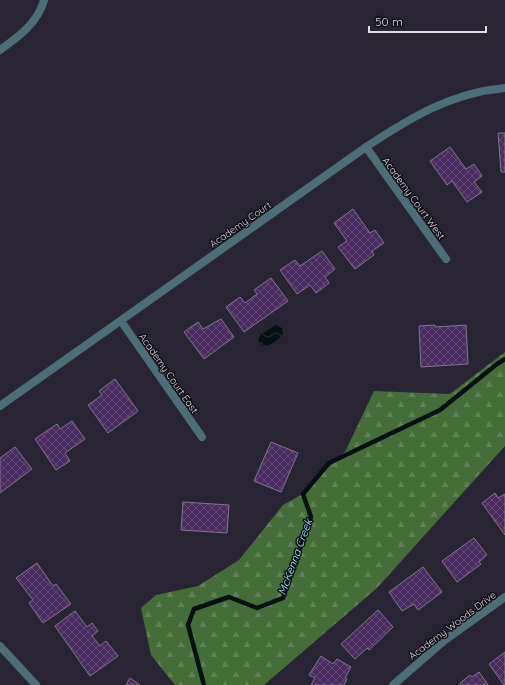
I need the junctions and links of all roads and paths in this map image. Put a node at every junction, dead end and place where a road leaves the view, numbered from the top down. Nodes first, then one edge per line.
1 (44, 0) edge
2 (0, 50) edge
3 (505, 88) edge
4 (366, 147) junction
5 (446, 259) dead end
6 (121, 321) junction
7 (0, 406) edge
8 (202, 437) dead end
9 (505, 597) edge
10 (0, 646) edge
11 (36, 685) edge
12 (393, 685) edge

1 - 2 street
3 - 4 street, Academy Court
4 - 5 street, Academy Court West
4 - 6 street, Academy Court
6 - 7 street, Academy Court
6 - 8 street, Academy Court East
9 - 12 street, Academy Woods Drive
10 - 11 street

